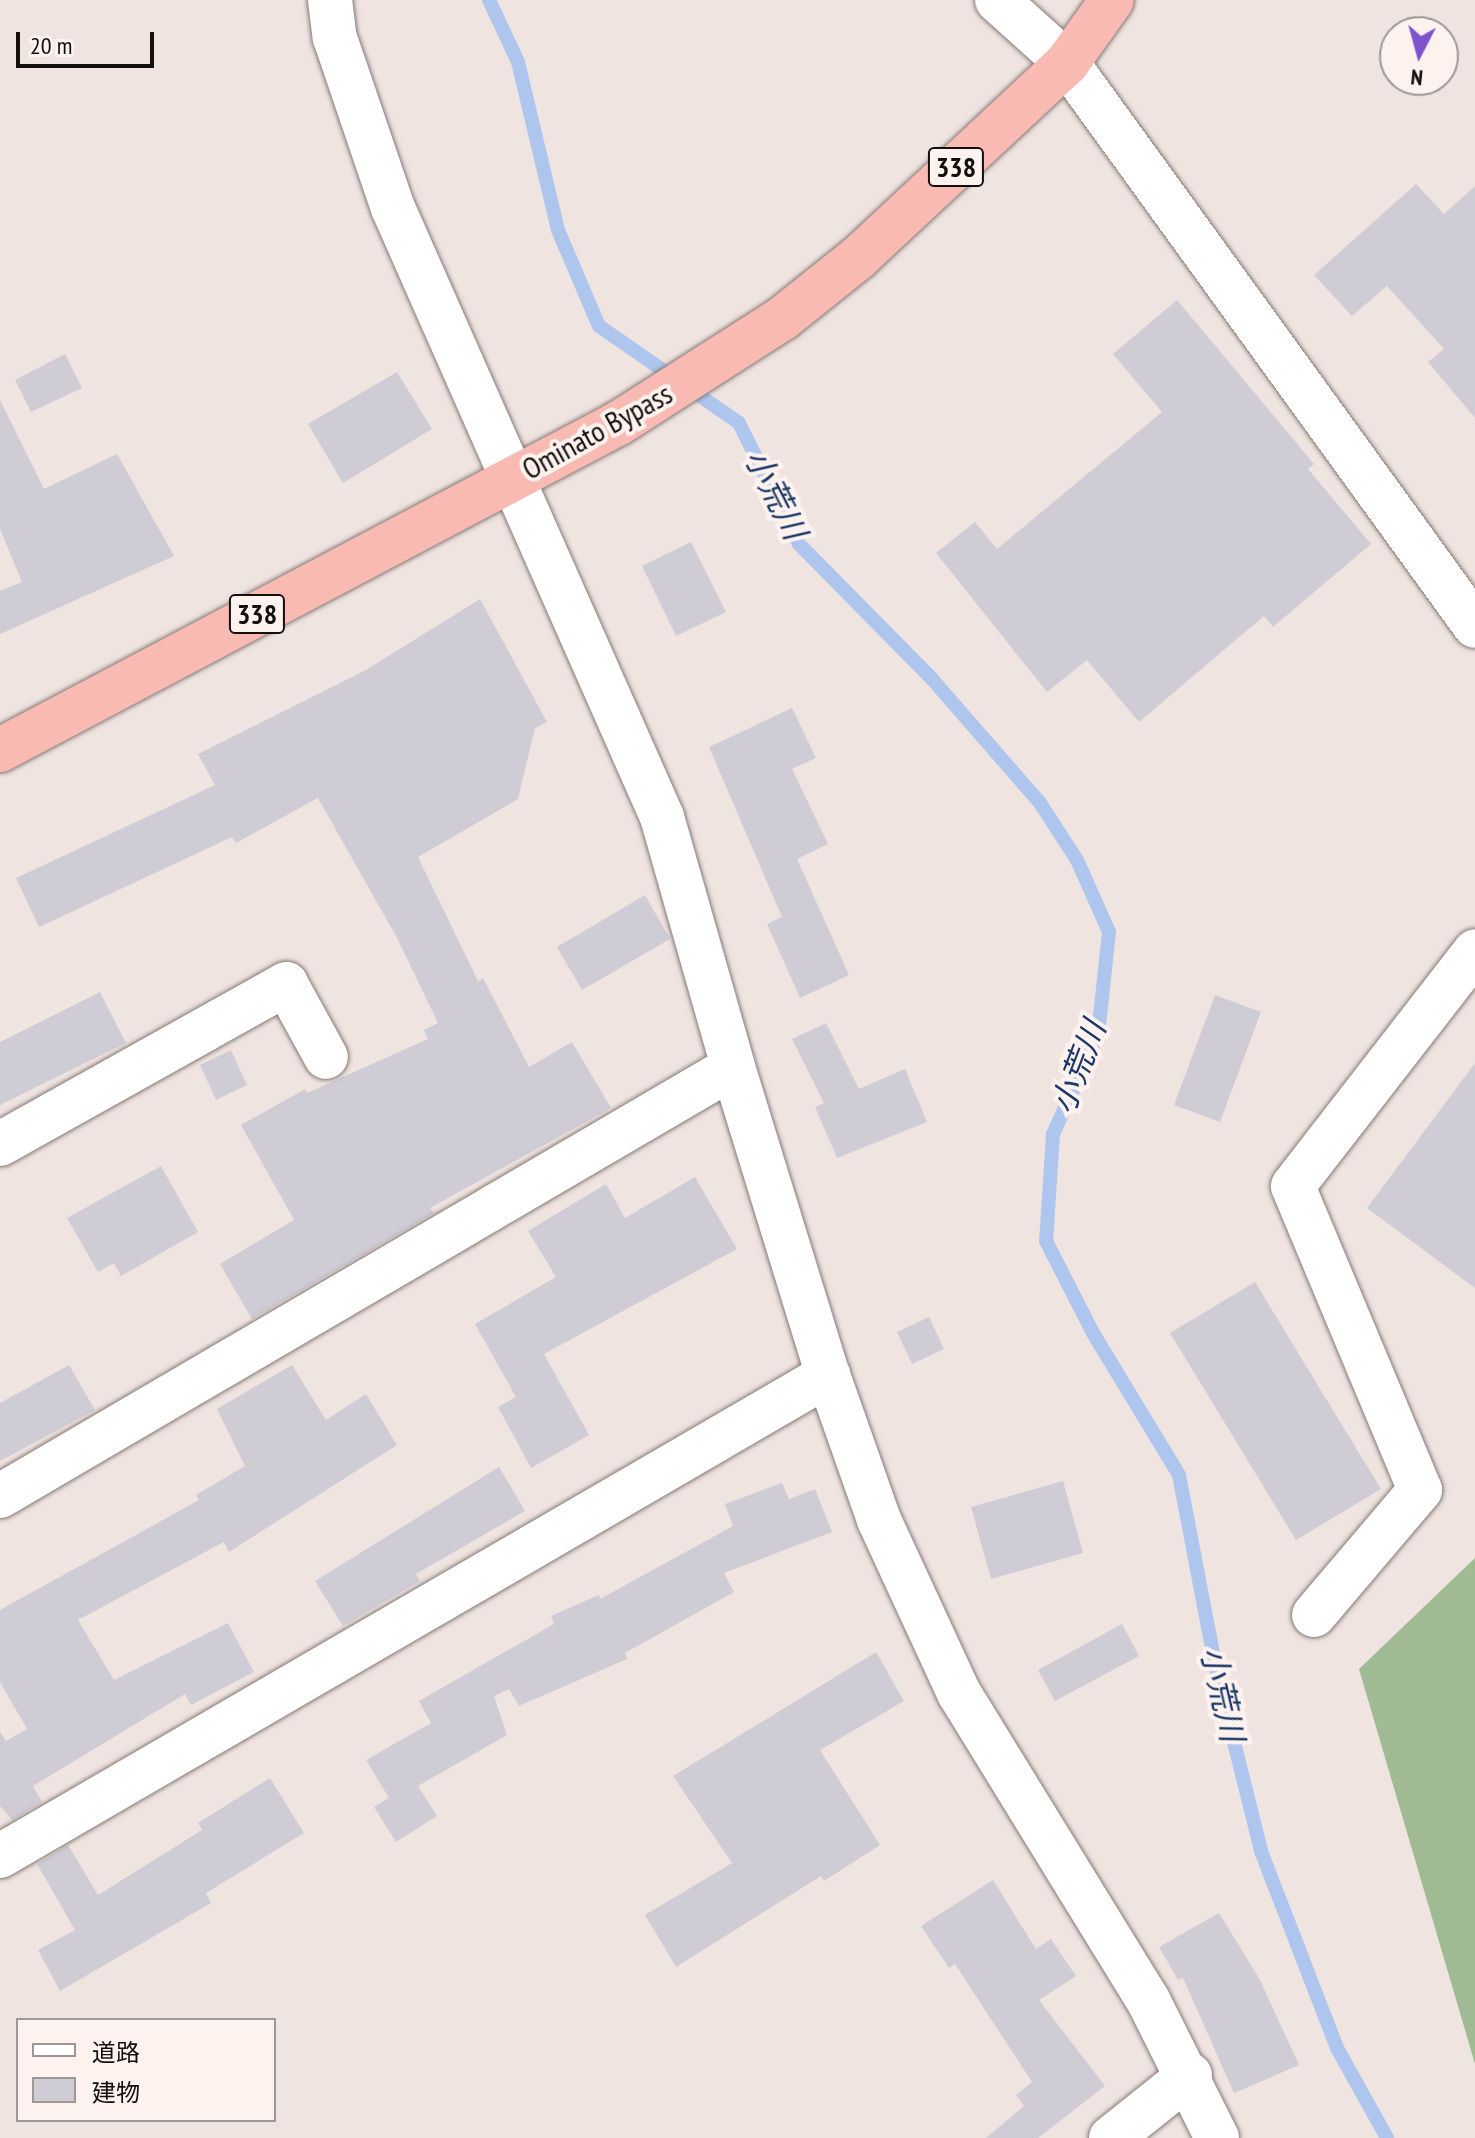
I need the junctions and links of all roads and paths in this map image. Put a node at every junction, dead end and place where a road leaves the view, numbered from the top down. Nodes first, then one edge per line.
1 (330, 0) edge
2 (997, 0) edge
3 (1112, 0) edge
4 (1067, 63) junction
5 (514, 478) junction
6 (1475, 626) edge
7 (0, 750) edge
8 (1475, 951) edge
9 (326, 1057) dead end
10 (733, 1067) junction
11 (0, 1144) edge
12 (828, 1375) junction
13 (0, 1496) edge
14 (1314, 1615) dead end
15 (0, 1856) edge
16 (1190, 2075) junction
17 (1111, 2138) edge
18 (1217, 2138) edge

1 - 5 street
2 - 4 street
3 - 4 highway, Ominato Bypass / 338
4 - 5 highway, Ominato Bypass / 338
4 - 6 street
5 - 7 highway, Ominato Bypass / 338
5 - 10 street
8 - 14 street
9 - 11 street
10 - 12 street
10 - 13 street
12 - 15 street
12 - 16 street
16 - 17 street
16 - 18 street

